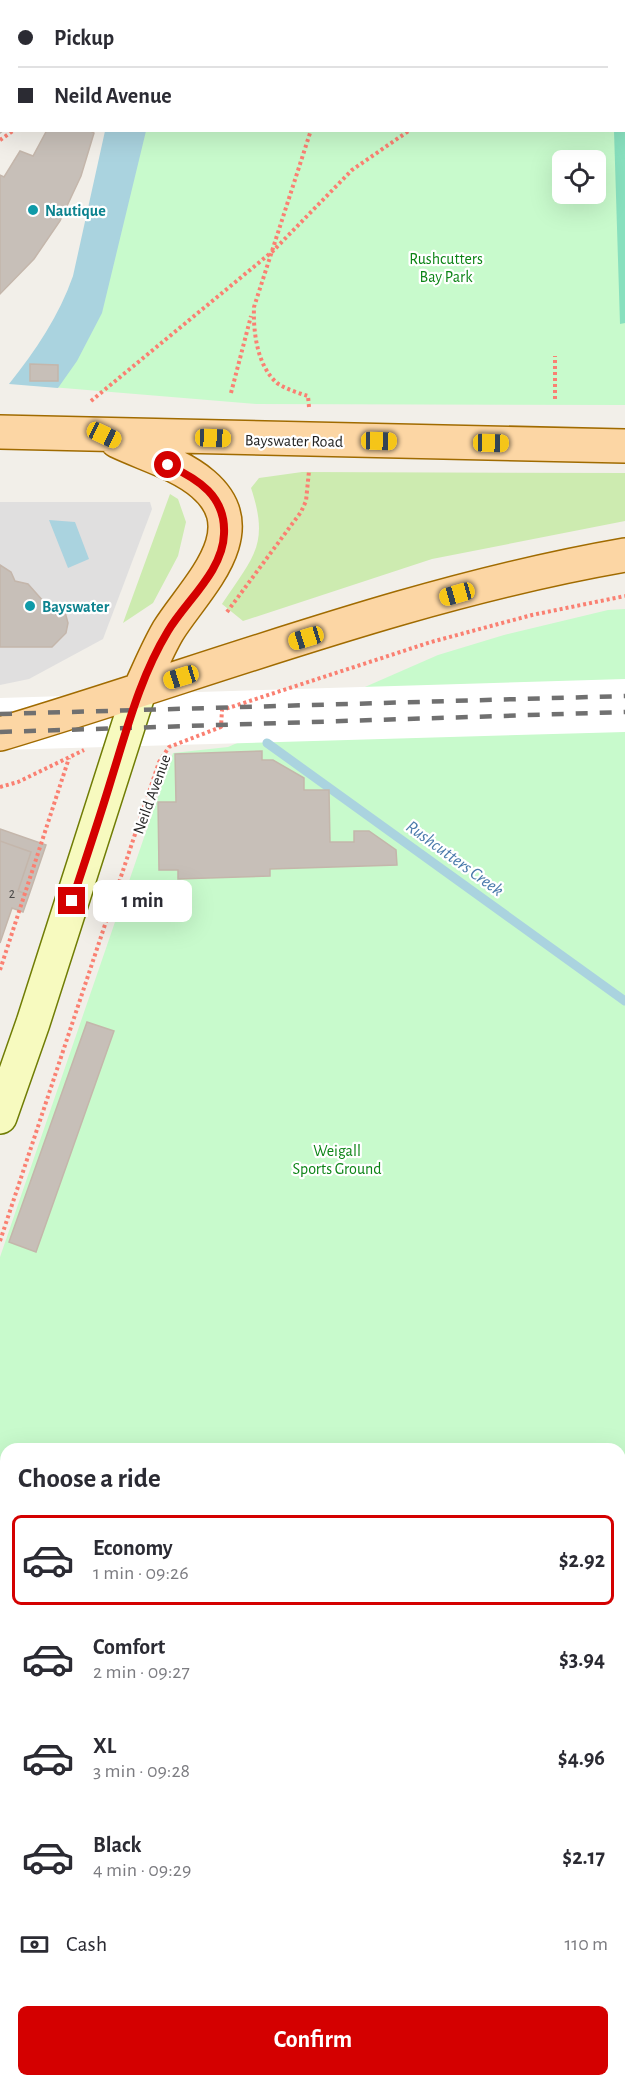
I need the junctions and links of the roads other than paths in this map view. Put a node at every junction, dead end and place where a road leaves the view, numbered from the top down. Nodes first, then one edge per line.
1 (0, 432) edge
2 (104, 435) junction
3 (625, 446) edge
4 (625, 555) edge
5 (140, 689) junction
6 (0, 734) edge
7 (0, 1117) edge

1 - 2 main road, Bayswater Road
2 - 3 main road, Bayswater Road
2 - 5 main road
4 - 5 main road
5 - 6 main road
5 - 7 main road

